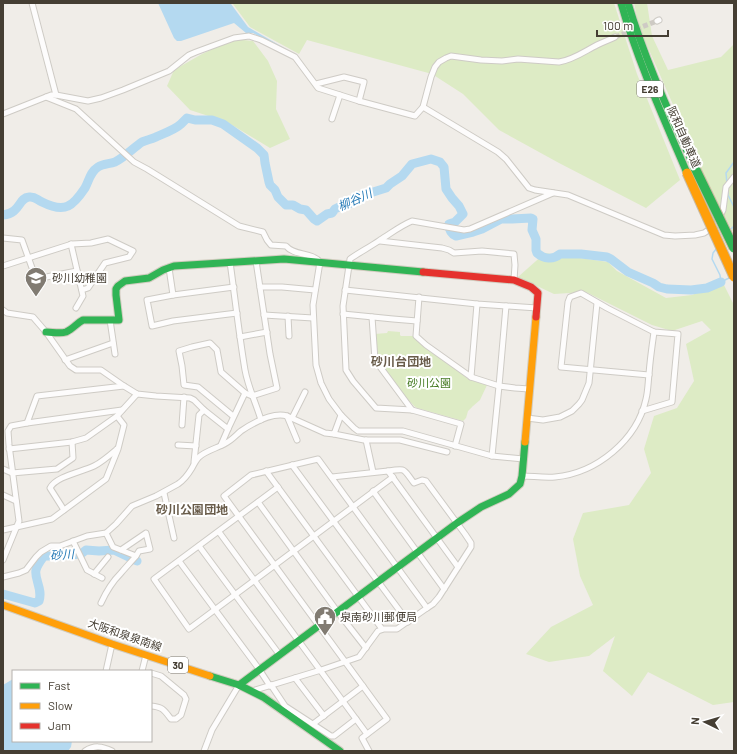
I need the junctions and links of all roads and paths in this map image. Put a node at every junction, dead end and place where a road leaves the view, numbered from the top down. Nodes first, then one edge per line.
1 (32, 3) edge
2 (621, 3) edge
3 (628, 3) edge
4 (614, 37) tunnel mouth
5 (316, 84) junction
6 (56, 95) junction
7 (340, 95) junction
8 (46, 97) junction
9 (359, 101) junction
10 (423, 107) junction
11 (3, 114) edge
12 (332, 119) dead end
13 (734, 176) edge
14 (553, 193) junction
15 (3, 238) edge
16 (380, 240) junction
17 (71, 244) junction
18 (734, 248) edge
19 (29, 258) junction
20 (256, 260) junction
21 (230, 262) junction
22 (320, 262) junction
23 (349, 265) junction
24 (3, 266) edge
25 (169, 268) junction
26 (77, 271) junction
27 (734, 277) edge
28 (514, 280) junction
29 (234, 287) junction
30 (260, 287) junction
31 (82, 290) junction
32 (316, 290) junction
33 (345, 290) junction
34 (173, 295) junction
35 (419, 297) junction
36 (597, 303) junction
37 (477, 304) junction
38 (506, 306) junction
39 (76, 308) dead end
40 (537, 308) junction
41 (3, 310) edge
42 (237, 313) junction
43 (343, 314) junction
44 (264, 315) junction
45 (288, 316) junction
46 (372, 317) junction
47 (313, 318) junction
48 (110, 320) junction
49 (417, 321) junction
50 (46, 332) junction
51 (267, 332) junction
52 (654, 332) junction
53 (289, 336) dead end
54 (240, 337) junction
55 (113, 343) junction
56 (115, 354) dead end
57 (65, 360) junction
58 (590, 370) junction
59 (649, 375) junction
60 (471, 377) junction
61 (124, 386) junction
62 (499, 386) junction
63 (530, 389) junction
64 (305, 392) dead end
65 (245, 393) junction
66 (137, 394) junction
67 (252, 396) junction
68 (184, 397) junction
69 (122, 410) junction
70 (204, 410) junction
71 (412, 410) junction
72 (642, 411) junction
73 (341, 414) junction
74 (117, 416) junction
75 (233, 416) junction
76 (290, 417) junction
77 (527, 418) junction
78 (261, 420) junction
79 (27, 423) junction
80 (182, 426) dead end
81 (228, 429) junction
82 (334, 434) junction
83 (297, 440) dead end
84 (366, 440) junction
85 (3, 442) edge
86 (72, 442) junction
87 (178, 445) dead end
88 (222, 445) junction
89 (196, 446) junction
90 (455, 446) junction
91 (9, 447) junction
92 (118, 449) junction
93 (447, 452) dead end
94 (492, 456) junction
95 (523, 459) junction
96 (194, 465) junction
97 (292, 465) junction
98 (3, 469) edge
99 (266, 471) junction
100 (388, 471) junction
101 (373, 472) junction
102 (12, 473) junction
103 (522, 476) junction
104 (332, 478) junction
105 (393, 478) junction
106 (278, 487) junction
107 (373, 492) junction
108 (164, 493) junction
109 (3, 495) edge
110 (16, 501) junction
111 (258, 502) junction
112 (353, 507) junction
113 (64, 510) junction
114 (239, 517) junction
115 (334, 521) junction
116 (457, 522) junction
117 (16, 527) junction
118 (3, 530) edge
119 (219, 532) junction
120 (106, 533) junction
121 (314, 536) junction
122 (174, 538) dead end
123 (437, 538) junction
124 (73, 541) junction
125 (199, 546) junction
126 (121, 550) junction
127 (294, 551) junction
128 (417, 552) junction
129 (136, 556) junction
130 (108, 557) dead end
131 (3, 560) edge
132 (179, 561) junction
133 (274, 565) junction
134 (458, 566) junction
135 (397, 567) junction
136 (94, 574) junction
137 (3, 577) edge
138 (102, 578) dead end
139 (254, 580) junction
140 (377, 582) junction
141 (444, 589) junction
142 (235, 595) junction
143 (358, 596) junction
144 (101, 603) dead end
145 (3, 605) edge
146 (427, 608) junction
147 (215, 609) junction
148 (337, 611) junction
149 (408, 622) junction
150 (319, 625) junction
151 (382, 629) junction
152 (298, 640) junction
153 (112, 644) junction
154 (366, 648) junction
155 (279, 654) junction
156 (146, 655) junction
157 (346, 662) junction
158 (259, 669) junction
159 (106, 670) edge
160 (142, 670) edge
161 (321, 670) junction
162 (152, 673) edge
163 (296, 678) junction
164 (238, 685) junction
165 (271, 685) junction
166 (363, 686) junction
167 (252, 691) junction
168 (343, 700) junction
169 (152, 706) edge
170 (324, 716) junction
171 (356, 719) junction
172 (313, 724) junction
173 (367, 734) junction
174 (94, 742) edge
175 (90, 748) junction
176 (85, 751) edge
177 (112, 751) edge
178 (204, 751) edge
179 (340, 751) edge
180 (369, 751) edge

1 - 6 street
2 - 27 main road, 阪和自動車道 / E26, bridge
3 - 18 main road, 阪和自動車道 / E26, bridge
4 - 10 street
5 - 6 street
5 - 7 street
5 - 9 street
6 - 8 street
7 - 9 street
7 - 12 street
8 - 11 street
8 - 22 street
9 - 10 street
10 - 14 street
13 - 14 street
14 - 16 street
15 - 19 street
16 - 23 street
16 - 28 street
17 - 19 street
17 - 26 street
17 - 31 street
19 - 24 street
19 - 26 street
20 - 21 main road
20 - 22 main road
20 - 30 street
21 - 25 main road
21 - 29 street
22 - 23 main road
22 - 32 street
23 - 28 main road
23 - 33 street
25 - 34 street
25 - 48 main road
26 - 31 street
28 - 40 main road
29 - 34 street
29 - 42 street
30 - 32 street
30 - 44 street
31 - 39 street
32 - 47 street
33 - 35 street
33 - 43 street
34 - 42 street
35 - 37 street
35 - 49 street
36 - 52 street
36 - 58 street
36 - 58 street
37 - 38 street
37 - 60 street
38 - 40 street
38 - 62 street
40 - 63 main road
41 - 50 street
42 - 54 street
43 - 46 street
43 - 71 street
44 - 45 street
44 - 51 street
45 - 47 street
45 - 53 street
46 - 49 street
46 - 71 street
47 - 73 street
48 - 50 main road
48 - 55 street
49 - 60 street
50 - 57 street
51 - 54 street
51 - 67 street
52 - 59 street
52 - 72 street
54 - 67 street
55 - 56 street
55 - 57 street
57 - 61 street
58 - 59 street
58 - 77 street
59 - 72 street
60 - 62 street
61 - 66 street
61 - 79 street
62 - 63 street
62 - 94 street
63 - 77 main road
64 - 76 street
65 - 67 street
65 - 75 street
65 - 75 street
66 - 68 street
66 - 69 street
67 - 78 street
68 - 70 street
68 - 80 street
69 - 74 street
69 - 79 street
70 - 81 street
70 - 89 street
71 - 90 street
72 - 103 street
73 - 82 street
73 - 90 street
74 - 86 street
74 - 92 street
75 - 81 street
76 - 78 street
76 - 82 street
76 - 83 street
77 - 95 main road
78 - 88 street
79 - 91 street
81 - 88 street
82 - 84 street
84 - 93 street
84 - 101 street
85 - 91 street
86 - 91 street
86 - 102 street
87 - 89 street
88 - 96 street
89 - 96 street
90 - 94 street
91 - 102 street
92 - 113 street
92 - 113 street
94 - 95 street
95 - 103 main road
96 - 108 street
97 - 99 street
97 - 104 street
97 - 115 street
98 - 102 street
99 - 106 street
99 - 114 street
100 - 101 street
100 - 105 street
100 - 116 street
101 - 104 street
102 - 110 street
103 - 116 main road
104 - 112 street
105 - 107 street
105 - 123 street
106 - 111 street
106 - 121 street
107 - 112 street
107 - 128 street
108 - 120 street
108 - 122 street
109 - 110 street
110 - 117 street
111 - 114 street
111 - 127 street
112 - 115 street
112 - 135 street
113 - 117 street
114 - 119 street
114 - 133 street
115 - 121 street
115 - 140 street
116 - 123 main road
116 - 134 street
117 - 118 street
117 - 131 street
119 - 125 street
119 - 139 street
120 - 124 street
120 - 126 street
121 - 127 street
121 - 143 street
123 - 128 main road
123 - 134 street
124 - 136 street
124 - 137 street
125 - 132 street
125 - 142 street
126 - 129 street
126 - 129 street
127 - 133 street
127 - 148 street
128 - 135 main road
128 - 141 street
129 - 144 street
130 - 136 street
132 - 147 street
132 - 147 street
133 - 139 street
133 - 150 street
134 - 141 street
135 - 140 main road
135 - 146 street
136 - 138 street
139 - 142 street
139 - 152 street
140 - 143 main road
140 - 149 street
141 - 146 street
142 - 147 street
142 - 155 street
143 - 148 main road
143 - 151 street
145 - 153 main road, 大阪和泉泉南線 / 30
146 - 149 street
147 - 158 street
148 - 150 main road
148 - 154 street
149 - 151 street
150 - 152 main road
150 - 157 street
151 - 154 street
152 - 155 main road
152 - 161 street
153 - 156 main road, 大阪和泉泉南線 / 30
153 - 159 street
154 - 157 street
155 - 158 main road
156 - 160 street
156 - 164 main road, 大阪和泉泉南線 / 30
157 - 161 street
157 - 166 street
158 - 164 main road
158 - 165 street
161 - 163 street
161 - 168 street
162 - 169 street
163 - 165 street
163 - 170 street
164 - 167 main road, 大阪和泉泉南線 / 30
164 - 178 street
165 - 167 street
165 - 172 street
166 - 168 street
166 - 173 street
167 - 179 main road, 大阪和泉泉南線 / 30
168 - 170 street
168 - 171 street
170 - 172 street
171 - 172 street
171 - 173 street
173 - 180 street
174 - 175 street
175 - 176 street
175 - 177 street

